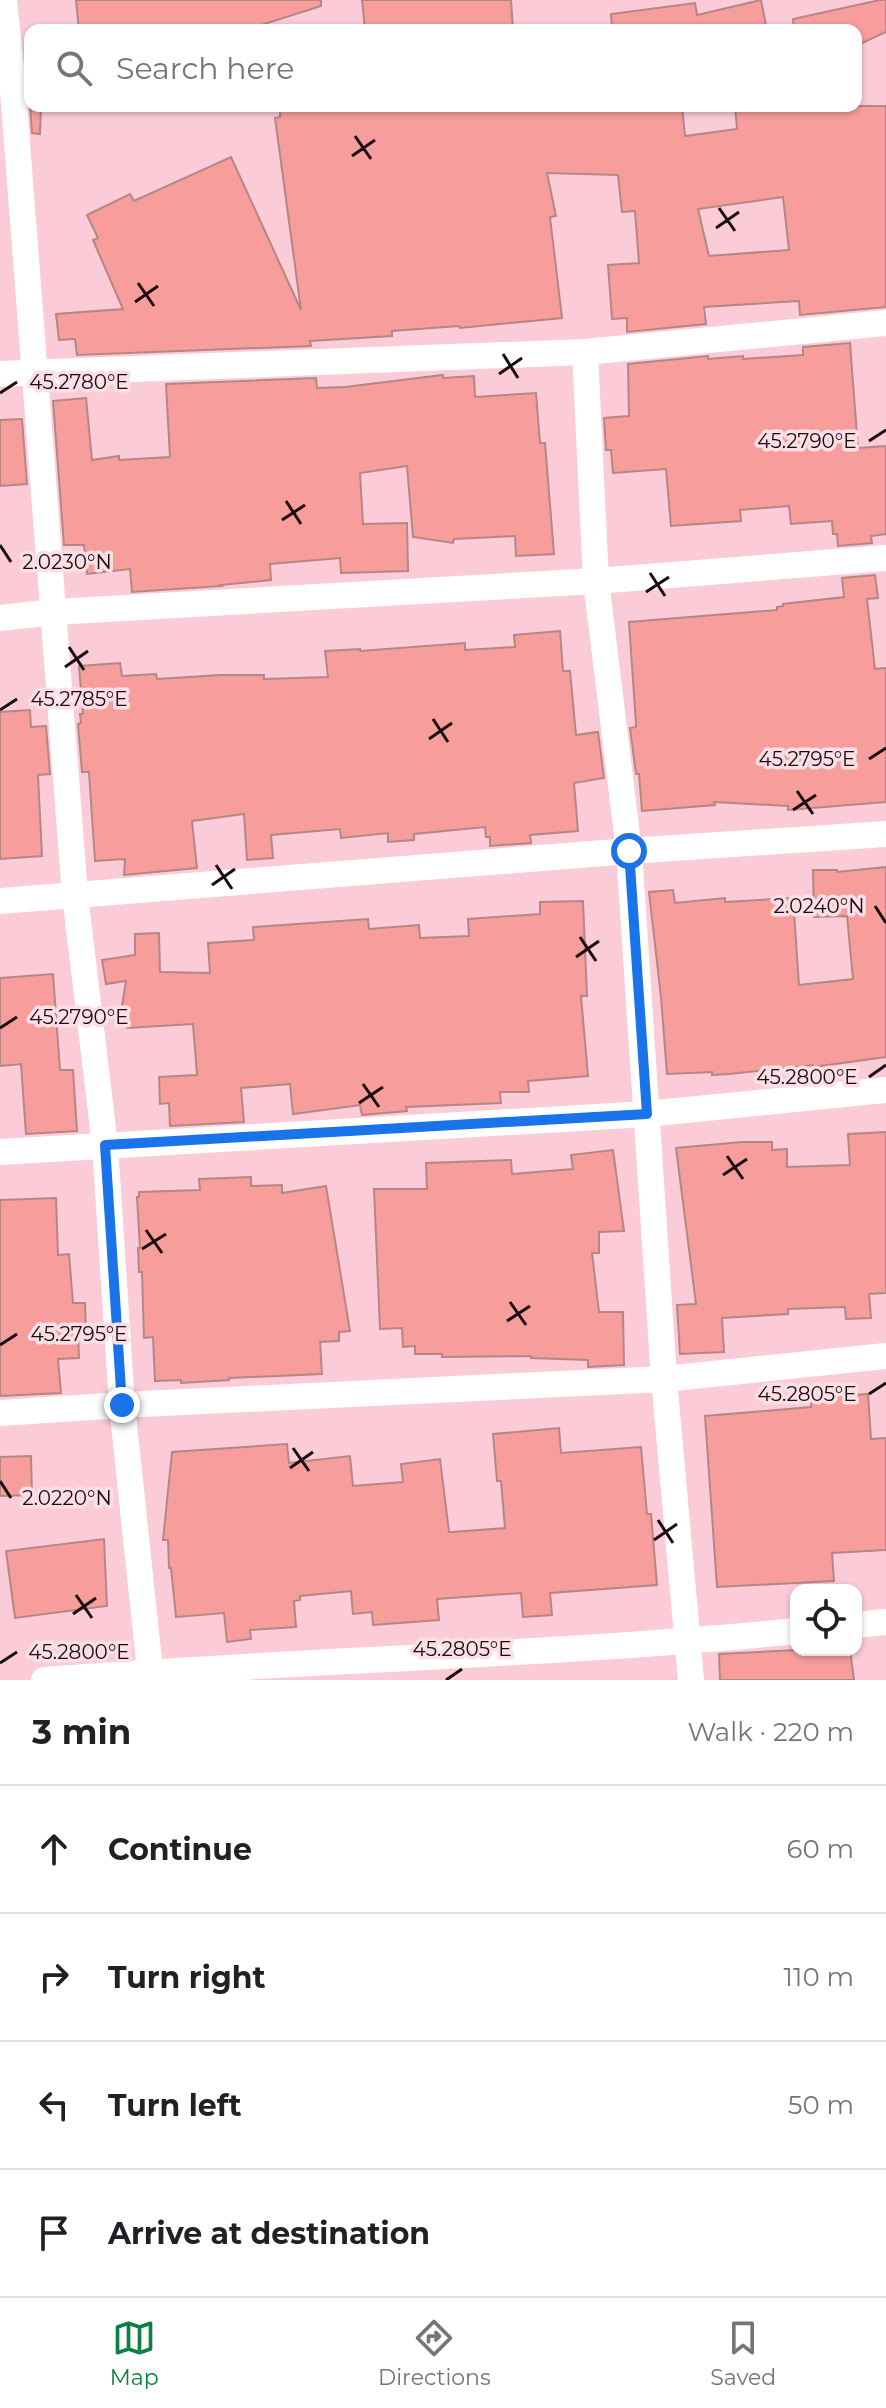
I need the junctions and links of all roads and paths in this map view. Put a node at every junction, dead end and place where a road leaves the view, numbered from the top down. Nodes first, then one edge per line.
1 (4, 0) edge
2 (6, 78) edge
3 (886, 323) edge
4 (585, 352) junction
5 (34, 371) junction
6 (0, 374) edge
7 (886, 558) edge
8 (596, 581) junction
9 (54, 612) junction
10 (0, 618) edge
11 (886, 834) edge
12 (629, 851) junction
13 (75, 895) junction
14 (0, 901) edge
15 (886, 1090) edge
16 (647, 1114) junction
17 (105, 1145) junction
18 (0, 1152) edge
19 (886, 1356) edge
20 (664, 1379) junction
21 (122, 1405) junction
22 (0, 1413) edge
23 (886, 1622) edge
24 (862, 1624) edge
25 (790, 1632) edge
26 (688, 1642) junction
27 (151, 1676) edge
28 (44, 1680) edge
29 (691, 1680) edge

1 - 2 street
2 - 5 street
3 - 4 street
4 - 5 street
4 - 8 street
5 - 6 street
5 - 9 street
7 - 8 street
8 - 9 street
8 - 12 street
9 - 10 street
9 - 13 street
11 - 12 street
12 - 13 street
12 - 16 street
13 - 14 street
13 - 17 street
15 - 16 street
16 - 17 street
16 - 20 street
17 - 18 street
17 - 21 street
19 - 20 street
20 - 21 street
20 - 26 street
21 - 22 street
21 - 27 street
23 - 24 street
25 - 26 street
26 - 27 street
26 - 29 street
27 - 28 street

